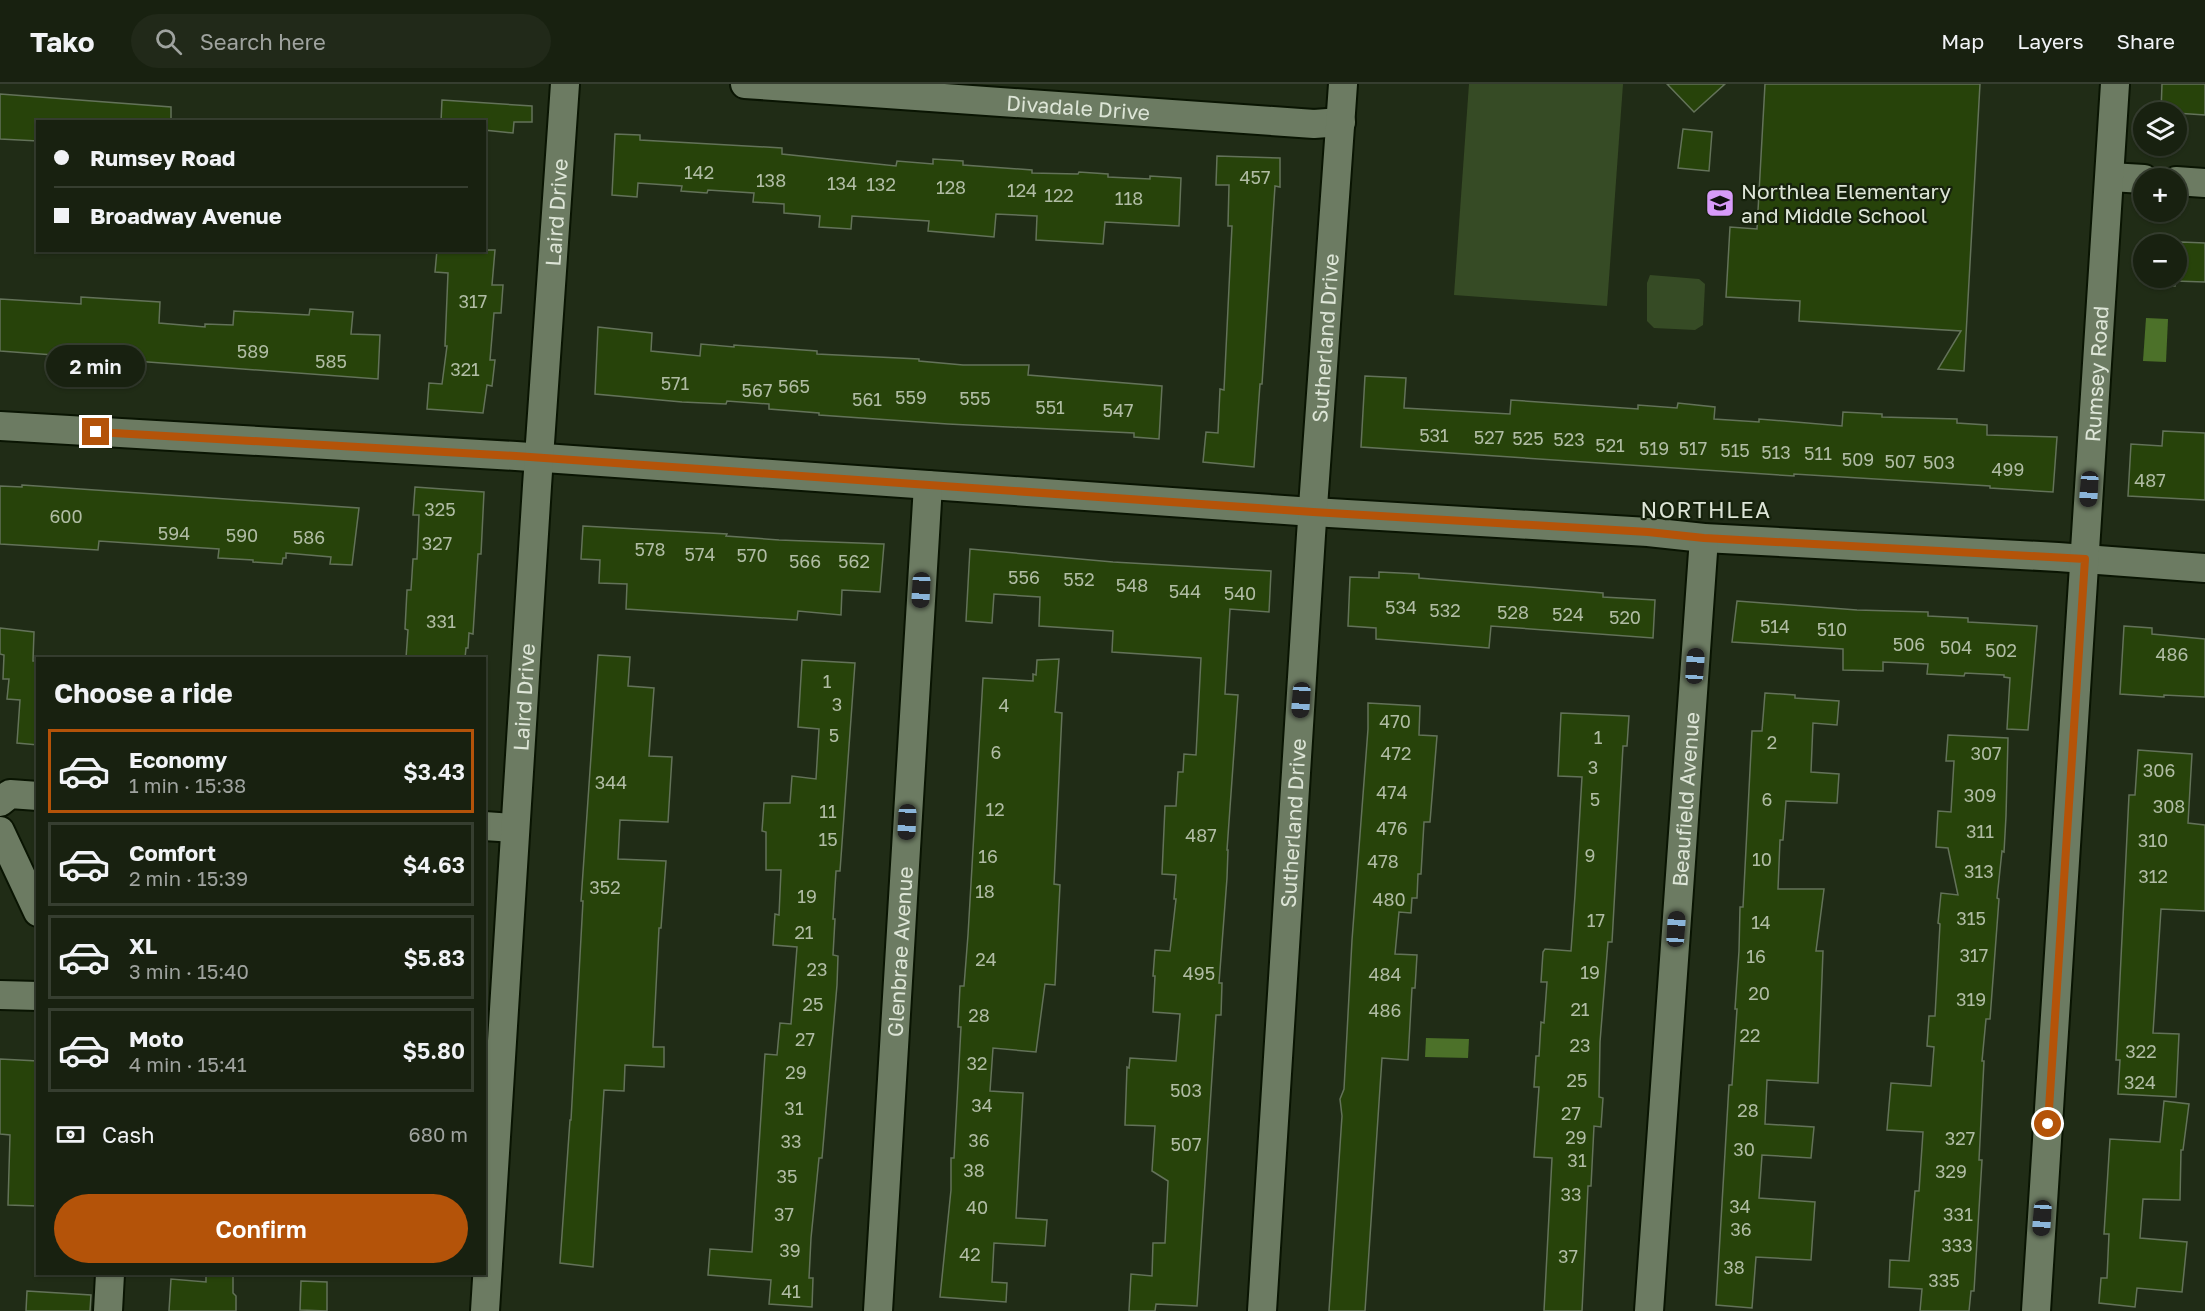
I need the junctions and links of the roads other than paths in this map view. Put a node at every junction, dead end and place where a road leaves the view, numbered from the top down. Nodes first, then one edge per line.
1 (565, 84) edge
2 (746, 84) edge
3 (1343, 84) edge
4 (2115, 84) edge
5 (1341, 122) junction
6 (2110, 177) junction
7 (2133, 178) edge
8 (2187, 182) edge
9 (2205, 183) edge
10 (0, 426) edge
11 (539, 458) junction
12 (928, 485) junction
13 (1313, 512) junction
14 (1704, 538) junction
15 (2085, 559) junction
16 (2205, 568) edge
17 (36, 796) edge
18 (0, 802) edge
19 (486, 826) edge
20 (515, 828) junction
21 (0, 831) edge
22 (36, 908) edge
23 (0, 995) edge
24 (36, 996) edge
25 (110, 1275) edge
26 (108, 1311) edge
27 (485, 1311) edge
28 (878, 1311) edge
29 (1262, 1311) edge
30 (1649, 1311) edge
31 (2036, 1311) edge

1 - 11 street, Laird Drive
2 - 5 street, Divadale Drive
3 - 5 street, Sutherland Drive
4 - 6 street, Rumsey Road
5 - 13 street, Sutherland Drive
6 - 7 street
6 - 15 street, Rumsey Road
8 - 9 street
10 - 11 street
11 - 12 street
11 - 20 street, Laird Drive
12 - 13 street
12 - 28 street, Glenbrae Avenue
13 - 14 street
13 - 29 street, Sutherland Drive
14 - 15 street
14 - 30 street, Beaufield Avenue
15 - 16 street
15 - 31 street, Rumsey Road
17 - 18 street
19 - 20 street
20 - 27 street, Laird Drive
21 - 22 street
23 - 24 street
25 - 26 street

